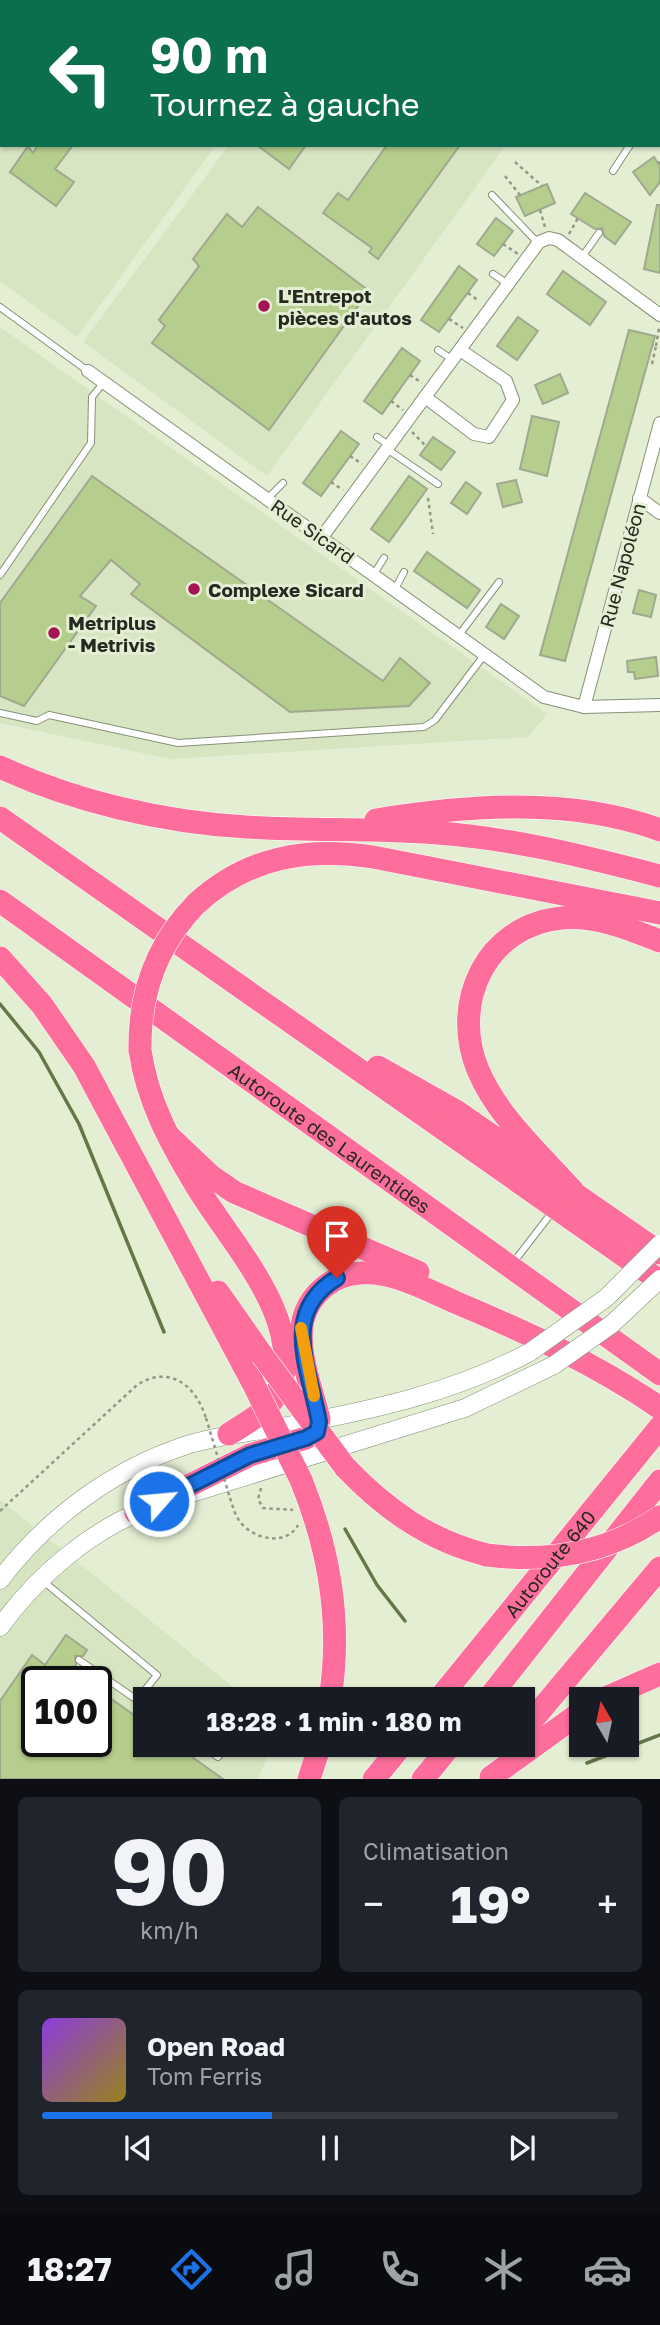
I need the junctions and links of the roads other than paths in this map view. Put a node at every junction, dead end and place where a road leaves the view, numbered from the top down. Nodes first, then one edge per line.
1 (629, 147) edge
2 (613, 171) dead end
3 (492, 195) dead end
4 (599, 233) dead end
5 (543, 241) junction
6 (582, 257) junction
7 (493, 274) dead end
8 (508, 284) junction
9 (0, 307) edge
10 (660, 315) edge
11 (438, 350) dead end
12 (456, 355) junction
13 (88, 370) joint
14 (104, 382) junction
15 (425, 397) junction
16 (660, 423) edge
17 (377, 437) dead end
18 (389, 447) junction
19 (283, 482) dead end
20 (438, 484) dead end
21 (639, 498) junction
22 (267, 499) junction
23 (660, 513) edge
24 (322, 537) junction
25 (384, 558) dead end
26 (404, 572) dead end
27 (374, 574) junction
28 (0, 575) edge
29 (499, 582) dead end
30 (395, 589) junction
31 (458, 635) junction
32 (485, 654) junction
33 (660, 705) edge
34 (584, 707) junction
35 (0, 713) edge
36 (0, 767) edge
37 (0, 818) edge
38 (318, 829) junction
39 (660, 830) edge
40 (660, 876) edge
41 (0, 901) edge
42 (660, 913) edge
43 (660, 941) edge
44 (0, 958) edge
45 (271, 1008) junction
46 (171, 1138) junction
47 (573, 1191) junction
48 (556, 1207) junction
49 (173, 1231) junction
50 (660, 1244) edge
51 (660, 1252) edge
52 (510, 1267) junction
53 (660, 1280) edge
54 (658, 1373) edge
55 (660, 1408) edge
56 (318, 1419) junction
57 (660, 1427) edge
58 (229, 1434) junction
59 (660, 1481) edge
60 (136, 1512) junction
61 (660, 1517) edge
62 (660, 1568) edge
63 (0, 1580) edge
64 (42, 1580) junction
65 (0, 1627) edge
66 (79, 1660) dead end
67 (660, 1674) edge
68 (147, 1687) edge
69 (331, 1687) edge
70 (449, 1687) edge
71 (497, 1687) edge
72 (630, 1687) edge
73 (133, 1697) edge
74 (535, 1717) edge
75 (569, 1721) edge
76 (316, 1757) edge
77 (392, 1757) edge
78 (441, 1757) edge
79 (505, 1757) edge
80 (490, 1778) edge
81 (309, 1779) edge
82 (374, 1779) edge
83 (423, 1779) edge

1 - 2 lane
3 - 5 lane
4 - 6 lane
5 - 6 street
5 - 8 street
6 - 10 street
7 - 8 lane
8 - 12 street
9 - 13 lane
11 - 12 lane
12 - 15 street
12 - 15 street
13 - 14 street, Rue Sicard
14 - 22 street, Rue Sicard
14 - 28 lane
15 - 18 street
16 - 21 street, Rue Napoléon
17 - 18 lane
18 - 20 lane
18 - 24 street
19 - 22 lane
21 - 23 street
21 - 34 street, Rue Napoléon
22 - 24 street, Rue Sicard
24 - 27 street, Rue Sicard
25 - 27 lane
26 - 30 lane
27 - 30 street, Rue Sicard
29 - 31 lane
30 - 31 street, Rue Sicard
31 - 32 street, Rue Sicard
32 - 34 street, Rue Sicard
32 - 35 lane
33 - 34 street, Rue Sicard
36 - 38 highway
37 - 45 highway
38 - 39 highway
38 - 40 highway
41 - 52 highway, Autoroute des Laurentides
42 - 46 highway, bridge
43 - 47 highway
44 - 49 highway
45 - 47 highway
45 - 48 highway
46 - 54 highway
46 - 58 highway
47 - 51 highway
48 - 52 lane
48 - 53 highway
49 - 61 highway, bridge
49 - 69 highway, bridge
50 - 56 street, bridge
52 - 54 highway, Autoroute des Laurentides
53 - 60 street, bridge
55 - 56 highway
56 - 58 street
56 - 60 highway
57 - 70 highway, Autoroute 640
58 - 63 street
59 - 71 highway, Autoroute 640
60 - 64 street
62 - 74 highway
64 - 65 street
64 - 68 lane
66 - 73 lane
67 - 72 highway
75 - 80 highway
76 - 81 highway
77 - 82 highway
78 - 83 highway
79 - 80 highway

